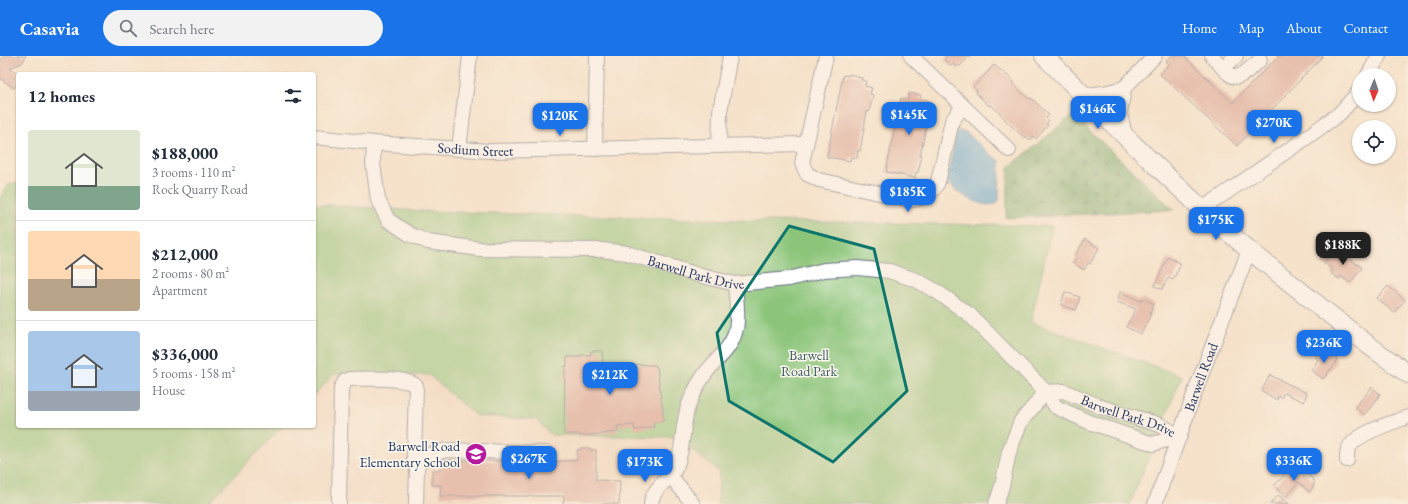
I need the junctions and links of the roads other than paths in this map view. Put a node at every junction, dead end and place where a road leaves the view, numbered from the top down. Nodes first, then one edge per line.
1 (470, 56) edge
2 (597, 56) edge
3 (730, 56) edge
4 (826, 56) edge
5 (911, 56) edge
6 (1044, 56) edge
7 (1155, 56) edge
8 (1212, 56) edge
9 (1236, 56) edge
10 (1379, 56) edge
11 (1260, 60) dead end
12 (1223, 68) junction
13 (1372, 68) edge
14 (1124, 88) junction
15 (1084, 95) junction
16 (1352, 100) edge
17 (963, 106) junction
18 (1125, 135) junction
19 (316, 137) edge
20 (374, 143) junction
21 (806, 144) junction
22 (719, 146) junction
23 (459, 149) junction
24 (595, 149) junction
25 (1009, 150) dead end
26 (1202, 208) junction
27 (1249, 250) junction
28 (735, 284) junction
29 (1408, 374) edge
30 (1046, 392) junction
31 (1408, 417) edge
32 (1180, 436) junction
33 (546, 453) dead end
34 (1347, 460) dead end
35 (417, 468) junction
36 (670, 475) junction
37 (338, 504) edge
38 (416, 504) edge
39 (652, 504) edge
40 (693, 504) edge
41 (996, 504) edge
42 (1155, 504) edge

1 - 23 street
2 - 24 street
3 - 22 street
4 - 21 street
5 - 17 street
6 - 15 main road
7 - 14 street
8 - 12 street
9 - 12 street
10 - 13 street
11 - 12 street
14 - 15 street
14 - 18 street
15 - 18 main road
16 - 26 street
17 - 21 street
17 - 25 street
18 - 26 main road
19 - 20 street, Sodium Street
20 - 23 street, Sodium Street
20 - 28 street, Barwell Park Drive
21 - 22 street, Sodium Street
22 - 24 street, Sodium Street
23 - 24 street, Sodium Street
26 - 27 main road
27 - 29 main road
27 - 32 street, Barwell Road
28 - 30 street, Barwell Park Drive
28 - 36 street
30 - 32 street, Barwell Park Drive
30 - 32 street, Barwell Park Drive
30 - 41 street
31 - 34 street
32 - 42 street, Barwell Road
33 - 35 street
35 - 37 street
35 - 38 street
36 - 39 street
36 - 40 street

